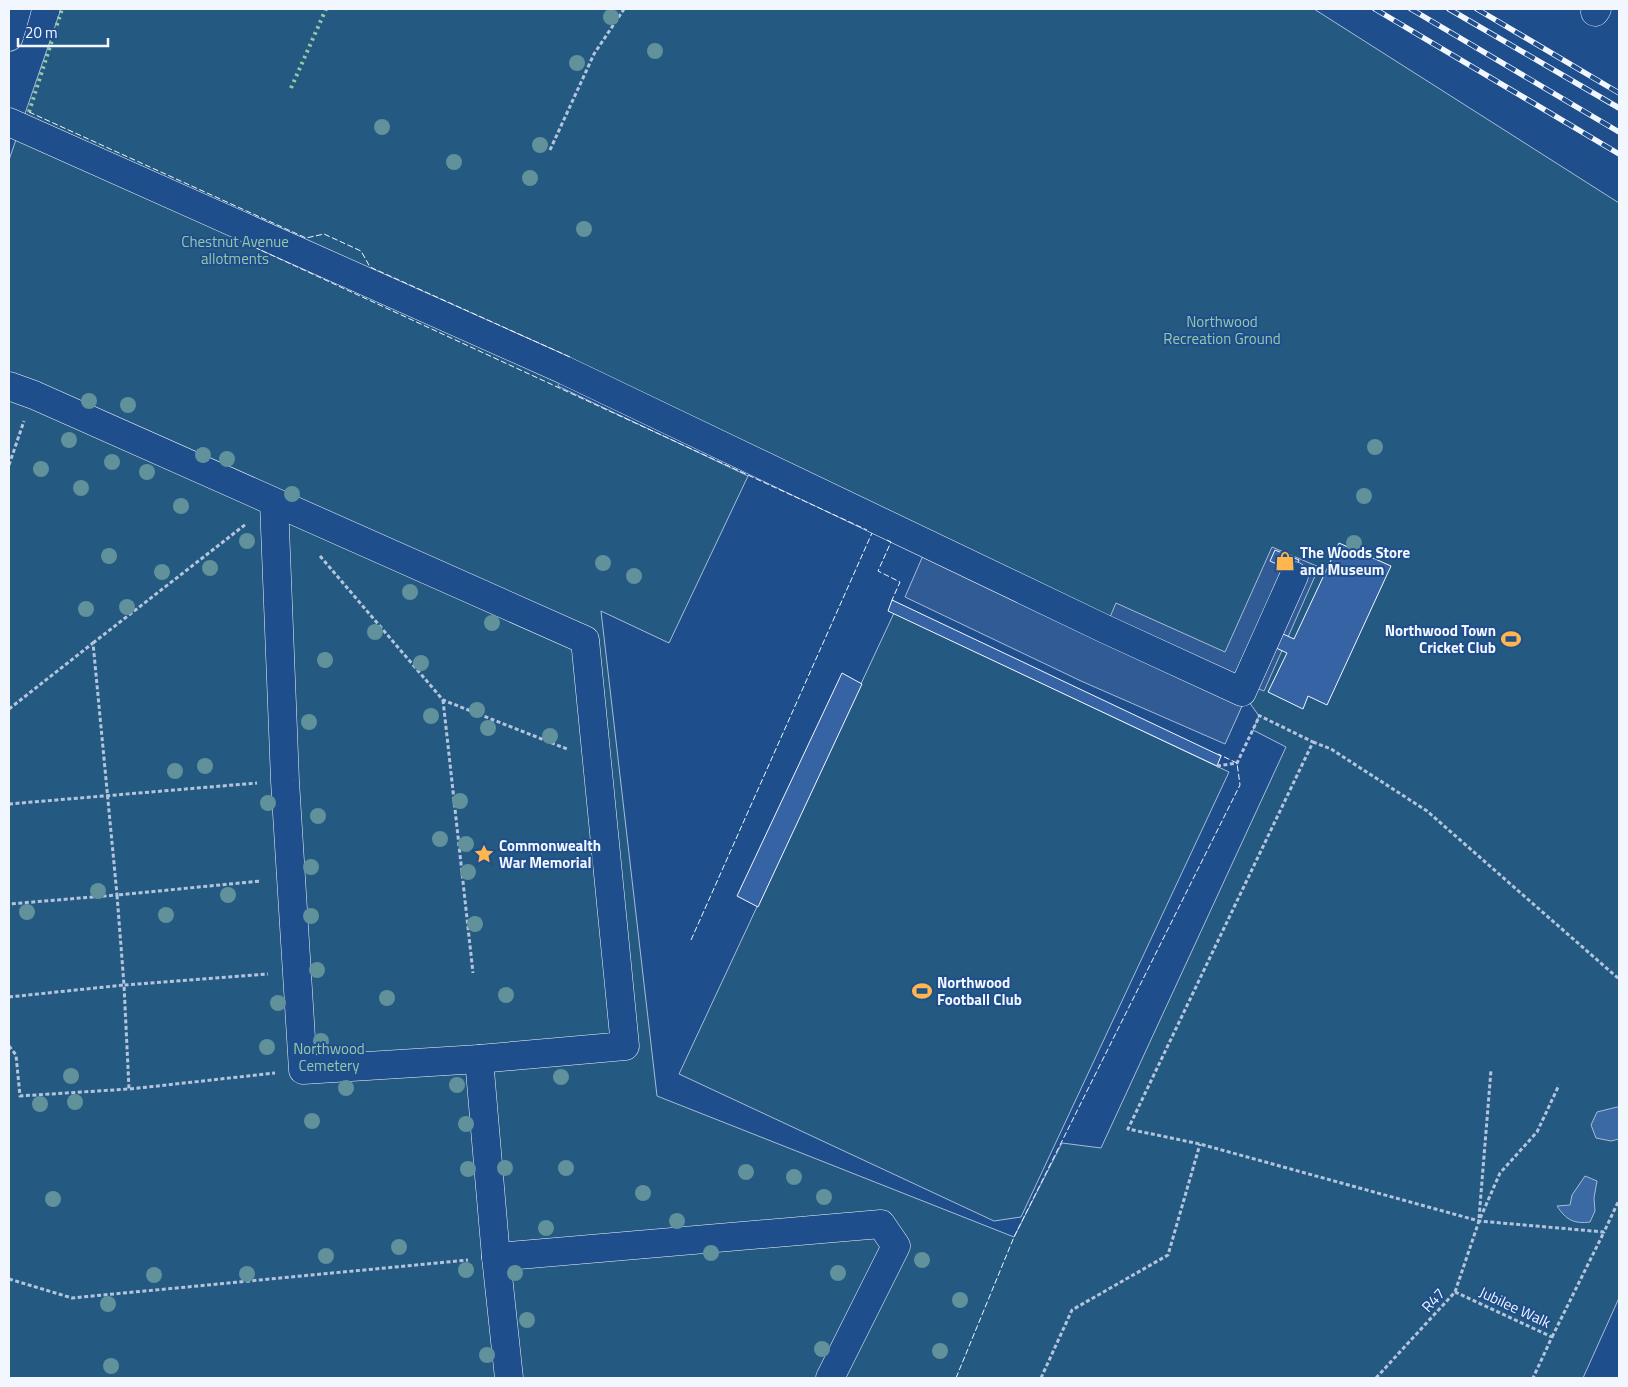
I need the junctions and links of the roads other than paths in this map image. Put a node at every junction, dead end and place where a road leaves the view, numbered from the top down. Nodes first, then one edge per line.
1 (18, 9) edge
2 (9, 37) edge
3 (9, 122) edge
4 (21, 390) edge
5 (274, 502) junction
6 (1294, 576) dead end
7 (479, 1060) junction
8 (496, 1258) junction
9 (509, 1378) edge
10 (830, 1378) edge

1 - 2 street
3 - 6 street
4 - 5 street
5 - 7 street
5 - 7 street
7 - 8 street
8 - 9 street
8 - 10 street

